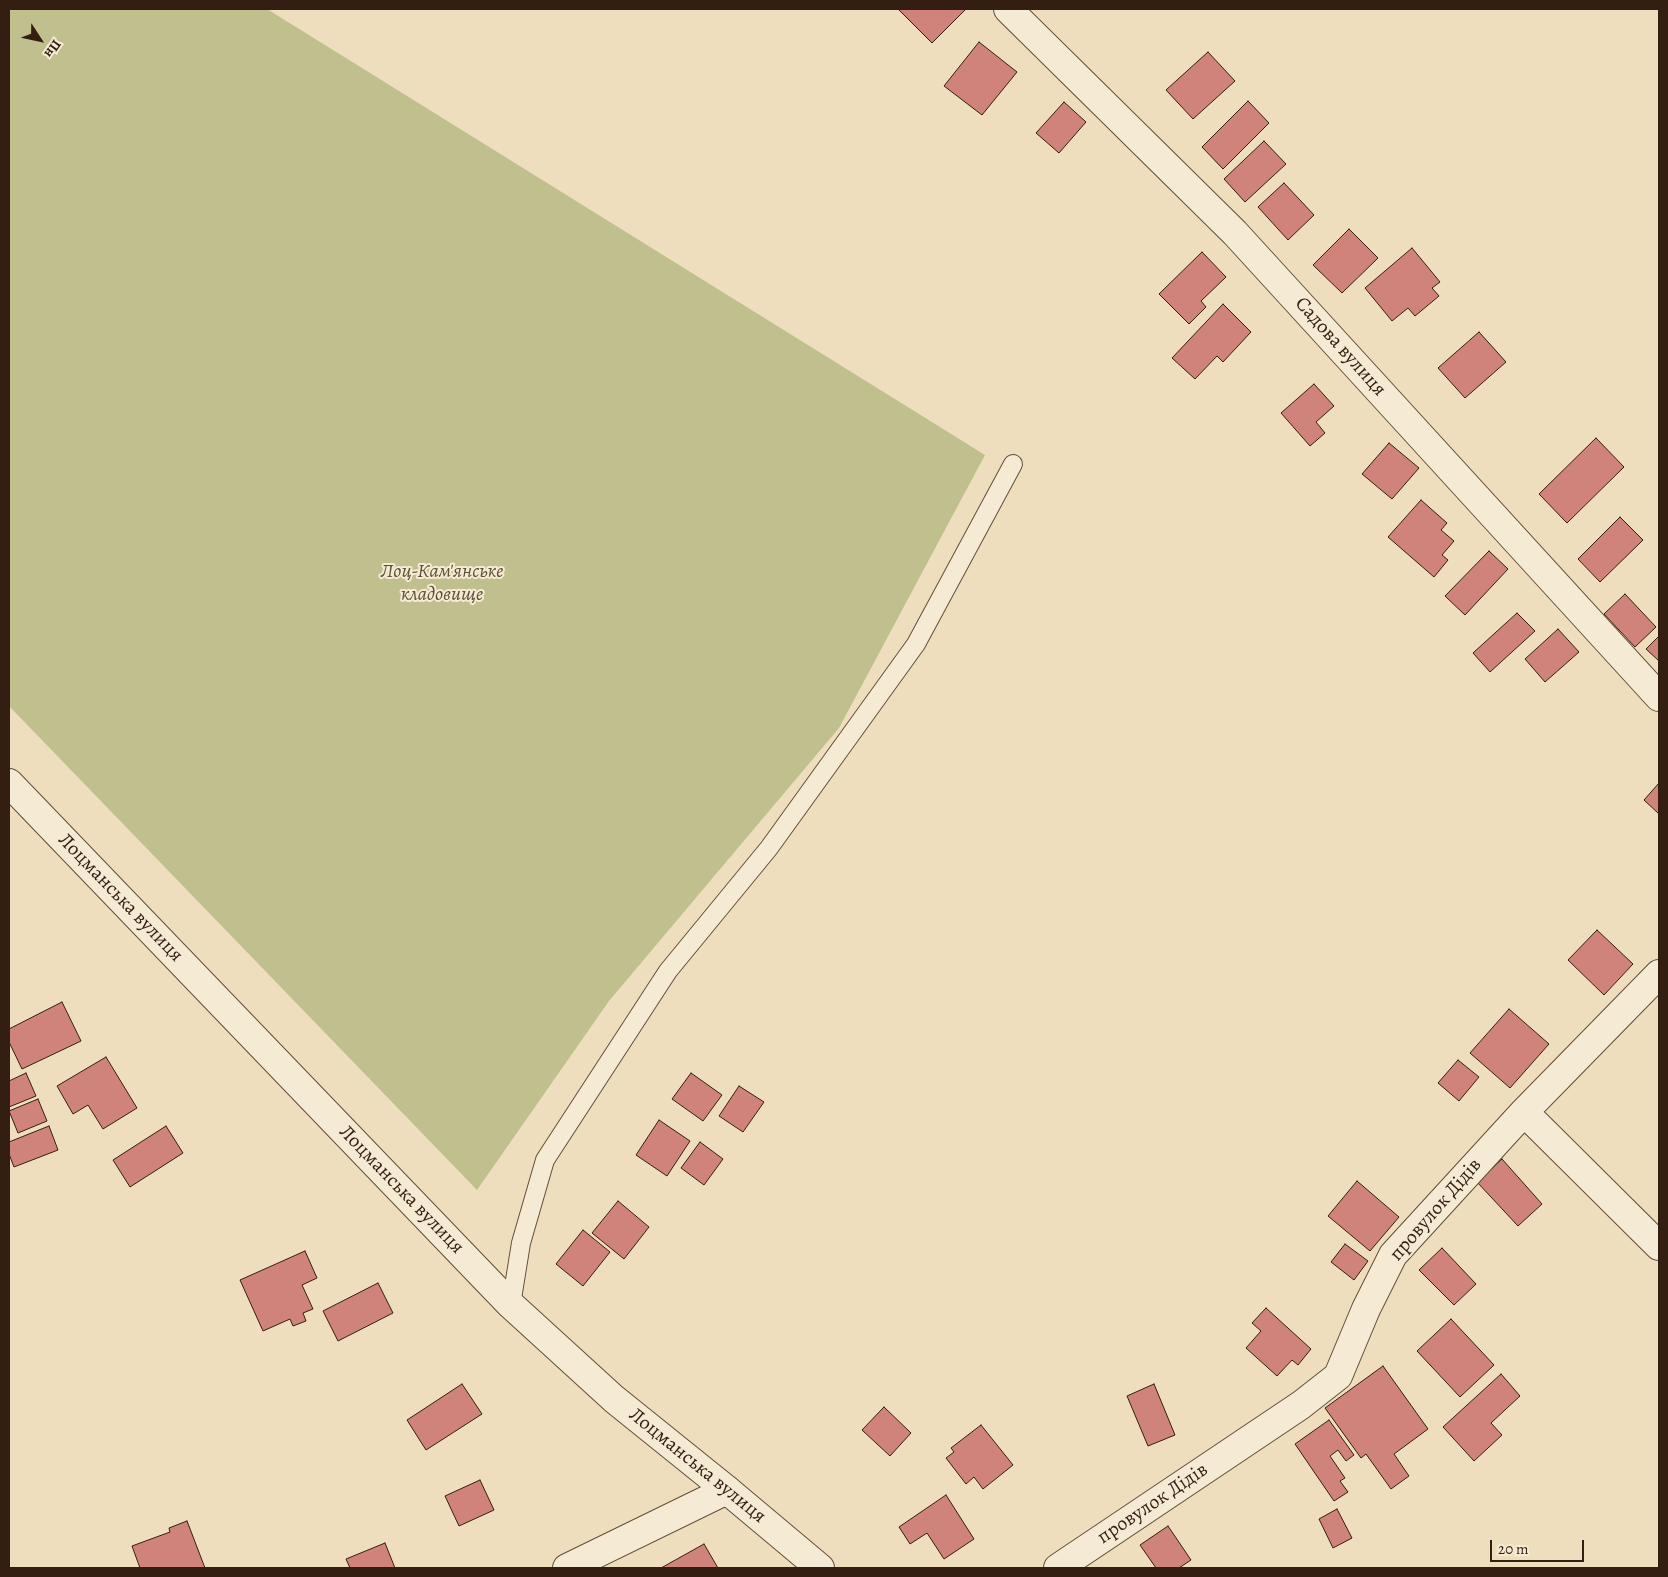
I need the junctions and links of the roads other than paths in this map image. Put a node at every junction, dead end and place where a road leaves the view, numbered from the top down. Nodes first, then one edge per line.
1 (1008, 9) edge
2 (1014, 464) dead end
3 (1659, 696) edge
4 (9, 783) edge
5 (1659, 974) edge
6 (1524, 1112) junction
7 (1659, 1246) edge
8 (511, 1305) junction
9 (727, 1490) junction
10 (567, 1568) edge
11 (820, 1568) edge
12 (1058, 1568) edge

1 - 3 street, Садова вулиця
2 - 8 lane
4 - 8 street, Лоцманська вулиця
5 - 6 street, провулок Дідів
6 - 7 street
6 - 12 street, провулок Дідів
8 - 9 street, Лоцманська вулиця
9 - 10 street
9 - 11 street, Лоцманська вулиця

